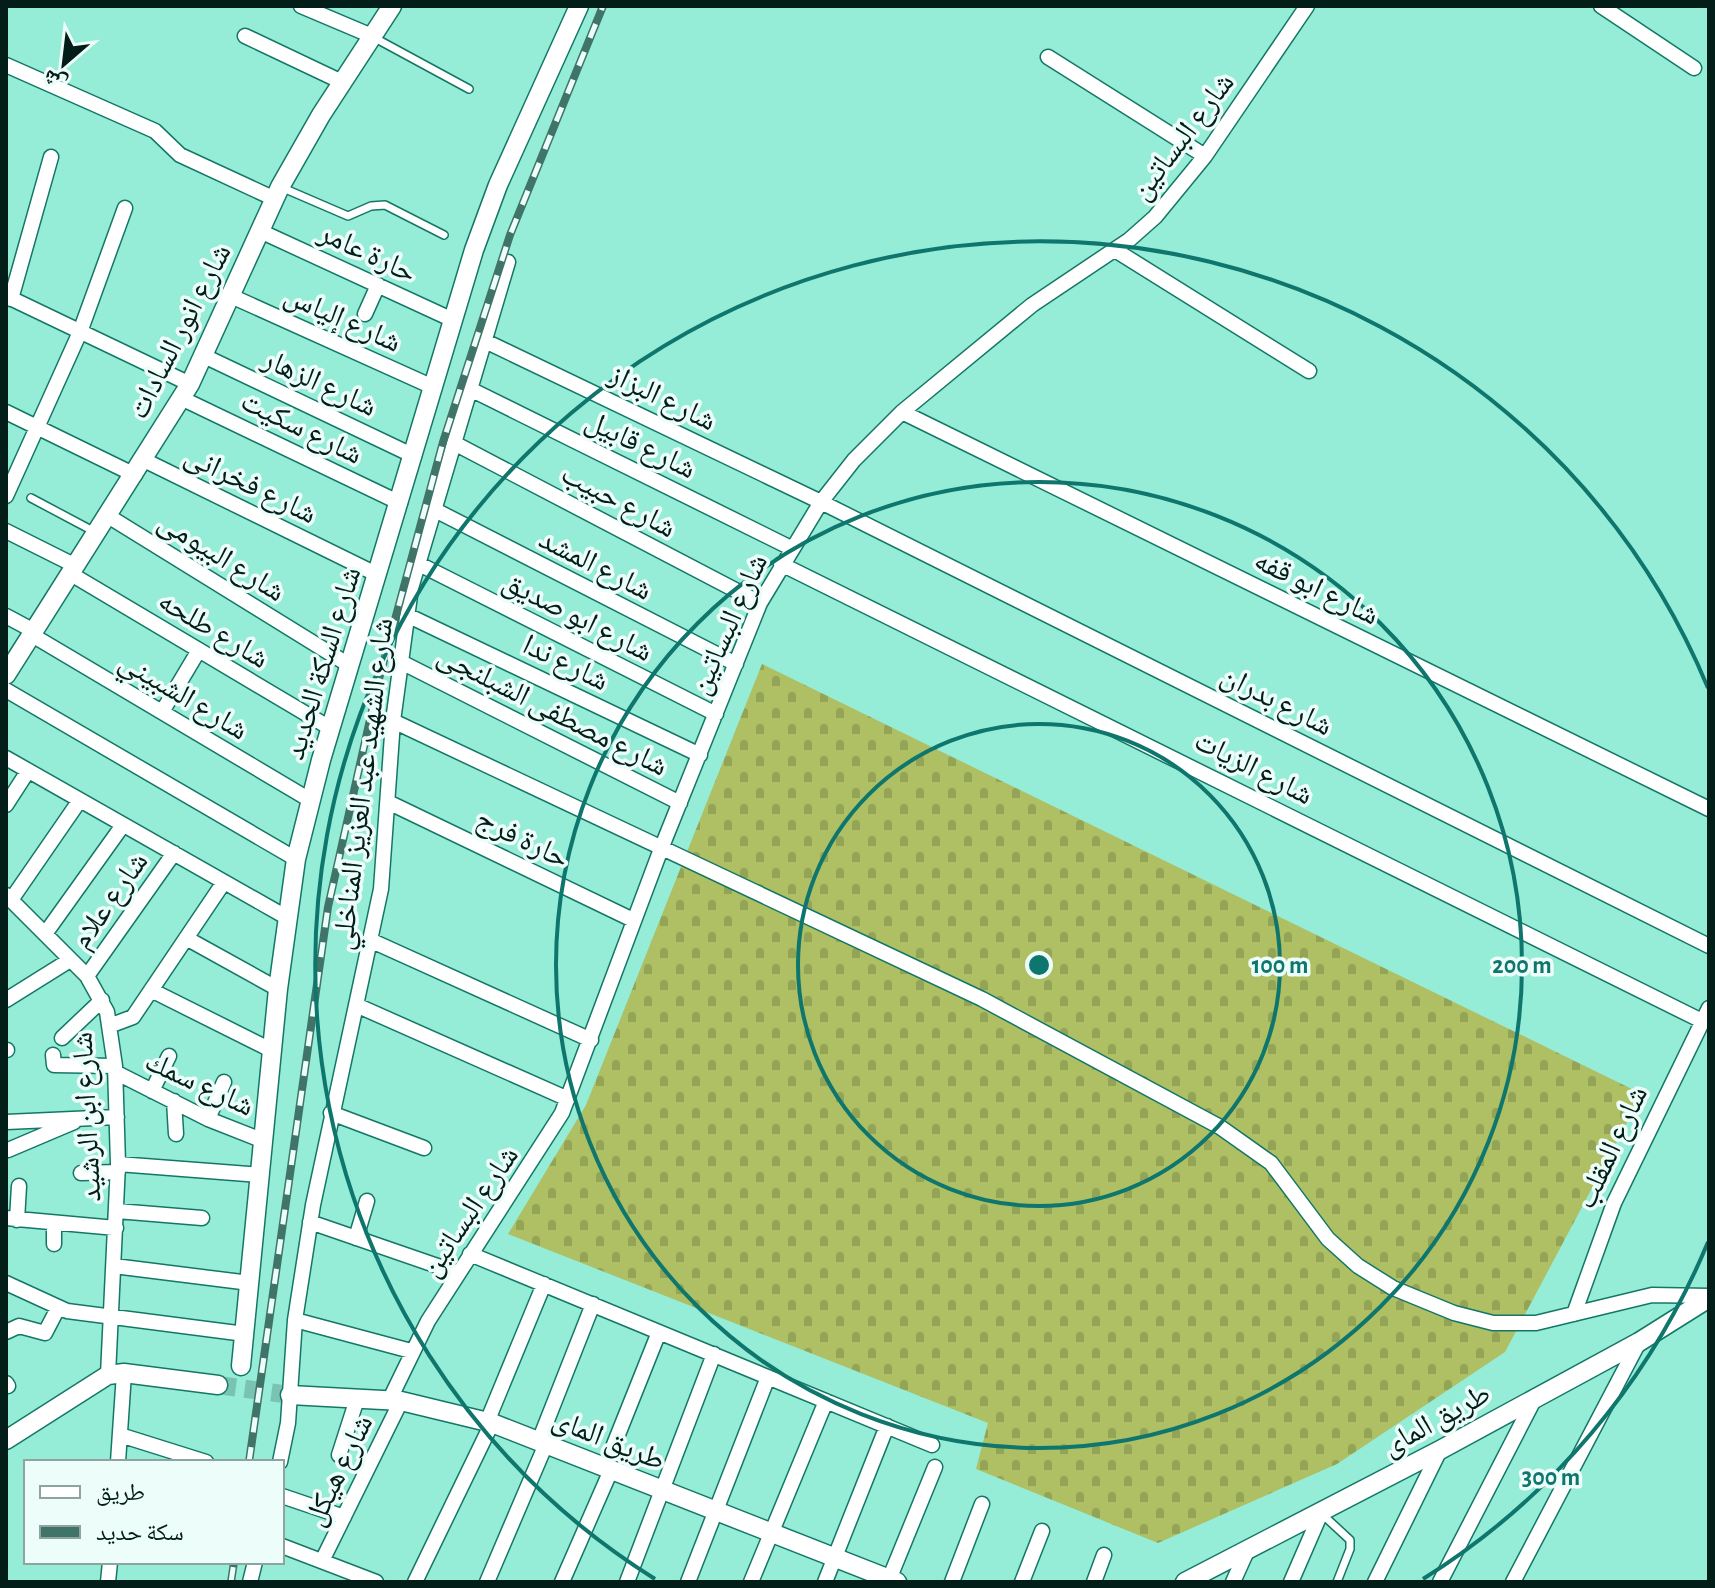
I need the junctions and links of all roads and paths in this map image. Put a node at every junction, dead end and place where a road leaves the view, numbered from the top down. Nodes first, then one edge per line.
1 (301, 6) edge
2 (392, 6) edge
3 (579, 6) edge
4 (1307, 6) edge
5 (1601, 6) edge
6 (245, 36) dead end
7 (372, 36) junction
8 (1048, 57) dead end
9 (6, 65) edge
10 (1694, 68) dead end
11 (342, 82) junction
12 (469, 89) dead end
13 (1205, 156) junction
14 (51, 157) dead end
15 (277, 193) junction
16 (125, 208) dead end
17 (260, 231) junction
18 (444, 235) dead end
19 (1115, 250) junction
20 (508, 262) dead end
21 (378, 285) junction
22 (231, 296) junction
23 (8, 298) edge
24 (365, 314) dead end
25 (453, 320) junction
26 (80, 332) junction
27 (483, 340) junction
28 (204, 356) junction
29 (1309, 371) dead end
30 (433, 387) junction
31 (468, 388) junction
32 (186, 391) junction
33 (6, 412) edge
34 (902, 412) junction
35 (38, 427) junction
36 (454, 443) junction
37 (414, 456) junction
38 (139, 468) junction
39 (6, 496) edge
40 (31, 498) dead end
41 (821, 502) junction
42 (400, 503) junction
43 (433, 509) junction
44 (108, 516) junction
45 (6, 531) edge
46 (97, 533) junction
47 (791, 548) junction
48 (417, 563) junction
49 (781, 564) junction
50 (74, 570) junction
51 (378, 575) junction
52 (760, 603) junction
53 (6, 616) edge
54 (409, 616) junction
55 (33, 633) junction
56 (199, 650) junction
57 (403, 663) junction
58 (736, 664) junction
59 (349, 665) junction
60 (6, 675) edge
61 (6, 690) edge
62 (162, 712) junction
63 (716, 714) junction
64 (393, 721) junction
65 (330, 728) junction
66 (700, 755) junction
67 (6, 758) edge
68 (28, 771) junction
69 (80, 800) junction
70 (310, 800) junction
71 (390, 803) junction
72 (680, 803) junction
73 (6, 805) edge
74 (1709, 809) edge
75 (123, 825) junction
76 (661, 849) junction
77 (174, 853) junction
78 (296, 859) junction
79 (224, 882) junction
80 (9, 901) edge
81 (286, 917) junction
82 (633, 920) junction
83 (45, 934) junction
84 (186, 938) junction
85 (372, 941) junction
86 (1709, 946) edge
87 (70, 960) junction
88 (87, 976) junction
89 (278, 989) junction
90 (151, 990) junction
91 (6, 1000) edge
92 (102, 1000) junction
93 (356, 1005) junction
94 (1705, 1015) edge
95 (109, 1026) junction
96 (62, 1038) dead end
97 (591, 1040) junction
98 (273, 1051) junction
99 (53, 1055) dead end
100 (169, 1056) dead end
101 (115, 1069) junction
102 (224, 1082) dead end
103 (152, 1091) junction
104 (568, 1099) junction
105 (174, 1101) junction
106 (331, 1113) junction
107 (117, 1117) junction
108 (83, 1118) junction
109 (208, 1119) junction
110 (6, 1122) edge
111 (54, 1131) junction
112 (176, 1134) dead end
113 (264, 1141) junction
114 (55, 1146) dead end
115 (424, 1148) dead end
116 (8, 1150) dead end
117 (118, 1168) junction
118 (81, 1173) dead end
119 (261, 1175) junction
120 (19, 1186) dead end
121 (367, 1201) dead end
122 (117, 1211) junction
123 (202, 1218) dead end
124 (12, 1219) edge
125 (310, 1222) junction
126 (54, 1223) junction
127 (116, 1228) junction
128 (356, 1238) junction
129 (54, 1244) dead end
130 (470, 1254) junction
131 (114, 1266) junction
132 (458, 1273) junction
133 (6, 1283) edge
134 (250, 1283) junction
135 (544, 1284) junction
136 (1709, 1297) edge
137 (593, 1304) junction
138 (58, 1308) junction
139 (1574, 1314) junction
140 (112, 1318) junction
141 (295, 1320) junction
142 (6, 1332) edge
143 (659, 1332) junction
144 (245, 1334) junction
145 (1639, 1342) junction
146 (411, 1351) junction
147 (714, 1354) junction
148 (241, 1366) dead end
149 (116, 1374) junction
150 (768, 1377) junction
151 (218, 1385) tunnel mouth
152 (290, 1395) junction
153 (1536, 1396) junction
154 (357, 1399) junction
155 (395, 1401) junction
156 (826, 1401) junction
157 (489, 1422) junction
158 (887, 1426) junction
159 (120, 1435) junction
160 (6, 1440) edge
161 (542, 1442) junction
162 (932, 1445) dead end
163 (1440, 1450) junction
164 (339, 1455) dead end
165 (118, 1460) edge
166 (200, 1460) edge
167 (280, 1460) edge
168 (935, 1467) dead end
169 (608, 1468) junction
170 (664, 1491) junction
171 (284, 1497) edge
172 (982, 1504) dead end
173 (715, 1510) junction
174 (1321, 1513) junction
175 (344, 1517) junction
176 (1042, 1531) dead end
177 (772, 1533) junction
178 (284, 1547) edge
179 (1247, 1551) junction
180 (1104, 1555) dead end
181 (835, 1557) junction
182 (322, 1561) junction
183 (891, 1581) edge
184 (376, 1582) edge
185 (415, 1582) edge
186 (487, 1582) edge
187 (562, 1582) edge
188 (627, 1582) edge
189 (688, 1582) edge
190 (751, 1582) edge
191 (825, 1582) edge
192 (952, 1582) edge
193 (1022, 1582) edge
194 (1094, 1582) edge
195 (1185, 1582) edge
196 (1233, 1582) edge
197 (1291, 1582) edge
198 (1337, 1582) edge
199 (1375, 1582) edge
200 (1440, 1582) edge
201 (1513, 1582) edge

1 - 7 street
2 - 7 street, شارع انور السادات
3 - 25 street, شارع السكة الحديد
4 - 13 street, شارع البساتين
5 - 10 street
6 - 11 street
7 - 11 street, شارع انور السادات
7 - 12 lane
8 - 13 street
9 - 15 street
11 - 15 street, شارع انور السادات
13 - 19 street, شارع البساتين
14 - 23 street
15 - 17 street, شارع انور السادات
15 - 18 lane
16 - 26 street
17 - 21 street, حارة عامر
17 - 22 street, شارع انور السادات
19 - 29 street
19 - 34 street, شارع البساتين
20 - 27 street, شارع الشهيد عبد العزيز المناخلي
21 - 24 street
21 - 25 street, حارة عامر
22 - 28 street, شارع انور السادات
22 - 30 street, شارع إلياس
23 - 26 street, شارع سكيت
25 - 30 street, شارع السكة الحديد
26 - 32 street, شارع سكيت
26 - 35 street
27 - 31 street, شارع الشهيد عبد العزيز المناخلي
27 - 41 street, شارع البزاز
28 - 32 street, شارع انور السادات
28 - 37 street, شارع الزهار
30 - 37 street, شارع السكة الحديد
31 - 36 street, شارع الشهيد عبد العزيز المناخلي
31 - 47 street, شارع قابيل
32 - 38 street, شارع انور السادات
32 - 42 street, شارع سكيت
33 - 35 street, شارع فخرانى
34 - 41 street, شارع البساتين
34 - 74 street, شارع ابو قفه
35 - 38 street, شارع فخرانى
35 - 39 street
36 - 43 street, شارع الشهيد عبد العزيز المناخلي
36 - 52 street, شارع حبيب
37 - 42 street, شارع السكة الحديد
38 - 44 street, شارع انور السادات
38 - 51 street, شارع فخرانى
40 - 46 lane
41 - 47 street, شارع البساتين
41 - 86 street, شارع بدران
42 - 51 street, شارع السكة الحديد
43 - 48 street, شارع الشهيد عبد العزيز المناخلي
43 - 58 street, شارع المشد
44 - 46 street, شارع انور السادات
44 - 59 street, شارع البيومى
45 - 50 street, شارع طلحه
46 - 50 street, شارع انور السادات
47 - 49 street, شارع البساتين
48 - 54 street, شارع الشهيد عبد العزيز المناخلي
48 - 63 street, شارع ابو صديق
49 - 52 street, شارع البساتين
49 - 94 street, شارع الزيات
50 - 55 street, شارع انور السادات
50 - 56 street, شارع طلحه
51 - 59 street, شارع السكة الحديد
52 - 58 street, شارع البساتين
53 - 55 street, شارع الشبيني
54 - 57 street, شارع الشهيد عبد العزيز المناخلي
54 - 66 street, شارع ندا
55 - 60 street, شارع انور السادات
55 - 62 street, شارع الشبيني
56 - 62 street
56 - 65 street, شارع طلحه
57 - 64 street, شارع الشهيد عبد العزيز المناخلي
57 - 72 street, شارع مصطفى الشبلنجى
58 - 63 street, شارع البساتين
59 - 65 street, شارع السكة الحديد
61 - 78 street
62 - 70 street, شارع الشبيني
63 - 66 street, شارع البساتين
64 - 71 street, شارع الشهيد عبد العزيز المناخلي
64 - 76 street
65 - 70 street, شارع السكة الحديد
66 - 72 street, شارع البساتين
67 - 68 street
68 - 69 street
68 - 73 street
69 - 75 street
69 - 80 street
70 - 78 street, شارع السكة الحديد
71 - 82 street, حارة فرج
71 - 85 street, شارع الشهيد عبد العزيز المناخلي
72 - 76 street, شارع البساتين
75 - 77 street
75 - 83 street
76 - 82 street, شارع البساتين
76 - 139 street
77 - 79 street
77 - 88 street, شارع علام
78 - 81 street, شارع السكة الحديد
79 - 81 street
79 - 84 street
80 - 83 street, شارع ابن الرشيد
81 - 89 street, شارع السكة الحديد
82 - 97 street, شارع البساتين
83 - 87 street, شارع ابن الرشيد
84 - 89 street
84 - 90 street
85 - 93 street, شارع الشهيد عبد العزيز المناخلي
85 - 97 street
87 - 88 street, شارع ابن الرشيد
87 - 91 street
88 - 92 street, شارع ابن الرشيد
89 - 98 street, شارع السكة الحديد
90 - 95 street
90 - 98 street
92 - 95 street, شارع ابن الرشيد
92 - 96 street
93 - 104 street
93 - 106 street, شارع الشهيد عبد العزيز المناخلي
94 - 139 street, شارع المقلب
95 - 101 street, شارع ابن الرشيد
97 - 104 street, شارع البساتين
98 - 113 street, شارع السكة الحديد
99 - 101 street
100 - 103 street
101 - 103 street, شارع سمك
101 - 107 street, شارع ابن الرشيد
102 - 109 street
103 - 105 street, شارع سمك
104 - 130 street, شارع البساتين
105 - 109 street, شارع سمك
105 - 112 street
106 - 115 street
106 - 125 street, شارع الشهيد عبد العزيز المناخلي
107 - 108 street
107 - 117 street, شارع ابن الرشيد
108 - 110 street
108 - 111 street
109 - 113 street, شارع سمك
111 - 114 street
111 - 116 street
113 - 119 street, شارع السكة الحديد
117 - 118 street
117 - 119 street
117 - 122 street, شارع ابن الرشيد
119 - 134 street, شارع السكة الحديد
120 - 124 street
121 - 128 street
122 - 123 street
122 - 127 street, شارع ابن الرشيد
124 - 126 street
125 - 128 street
125 - 141 street, شارع الشهيد عبد العزيز المناخلي
126 - 127 street
126 - 129 street
127 - 131 street, شارع ابن الرشيد
128 - 132 street
130 - 132 street, شارع البساتين
130 - 135 street
131 - 134 street
131 - 140 street, شارع ابن الرشيد
132 - 146 street, شارع البساتين
133 - 138 street
134 - 144 street, شارع السكة الحديد
135 - 137 street
135 - 157 street
136 - 139 street
136 - 145 street, طريق الماى
137 - 143 street
137 - 161 street
138 - 140 street
138 - 142 street
140 - 144 street
140 - 149 street, شارع ابن الرشيد
141 - 146 street
141 - 152 street, شارع الشهيد عبد العزيز المناخلي
143 - 147 street
143 - 169 street
144 - 148 street, شارع السكة الحديد
145 - 153 street, طريق الماى
145 - 201 street
146 - 155 street, شارع البساتين
147 - 150 street
147 - 170 street
149 - 151 street
149 - 159 street, شارع ابن الرشيد
149 - 160 street
150 - 156 street
150 - 173 street
152 - 154 street, طريق الماى
152 - 167 street, شارع الشهيد عبد العزيز المناخلي
153 - 163 street, طريق الماى
153 - 200 street
154 - 155 street, طريق الماى
154 - 164 street
155 - 157 street, طريق الماى
155 - 175 street, شارع هيكل
156 - 158 street
156 - 177 street
157 - 161 street, طريق الماى
157 - 185 street
158 - 162 street
158 - 181 street
159 - 165 street, شارع ابن الرشيد
159 - 166 street
161 - 169 street, طريق الماى
161 - 186 street
163 - 174 street, طريق الماى
163 - 199 street
168 - 183 street
169 - 170 street, طريق الماى
169 - 187 street
170 - 173 street, طريق الماى
170 - 188 street
171 - 175 street
172 - 192 street
173 - 177 street, طريق الماى
173 - 189 street
174 - 179 street, طريق الماى
174 - 197 street
174 - 198 lane
175 - 182 street, شارع هيكل
176 - 193 street
177 - 181 street, طريق الماى
177 - 190 street
178 - 182 street
179 - 195 street, طريق الماى
179 - 196 street
180 - 194 street
181 - 183 street, طريق الماى
181 - 191 street
182 - 184 street

